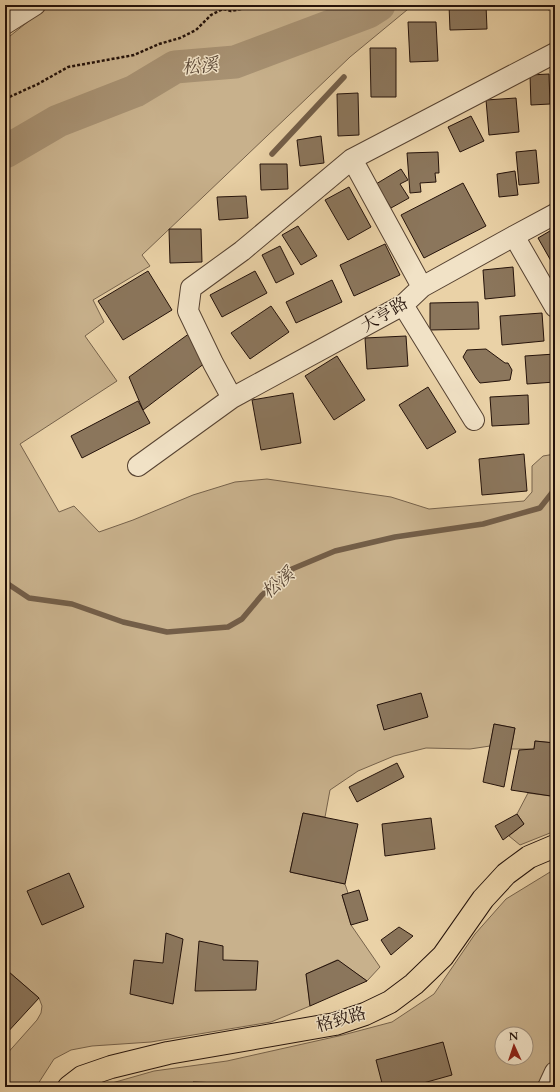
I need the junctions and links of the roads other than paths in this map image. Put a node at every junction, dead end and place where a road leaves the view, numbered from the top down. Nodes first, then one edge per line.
1 (35, 5) edge
2 (5, 24) edge
3 (555, 53) edge
4 (352, 159) junction
5 (555, 214) edge
6 (514, 236) junction
7 (422, 287) junction
8 (403, 305) junction
9 (555, 307) edge
10 (232, 398) junction
11 (474, 420) dead end
12 (138, 466) dead end
13 (555, 846) edge
14 (555, 1072) edge
15 (69, 1087) edge
16 (548, 1087) edge

1 - 2 street
3 - 4 street
4 - 7 street
4 - 10 street
5 - 6 street, 大亨路
6 - 7 street, 大亨路
6 - 9 street
7 - 8 street, 大亨路
8 - 10 street, 大亨路
8 - 11 street
10 - 12 street, 大亨路
13 - 15 main road, 格致路
14 - 16 street

